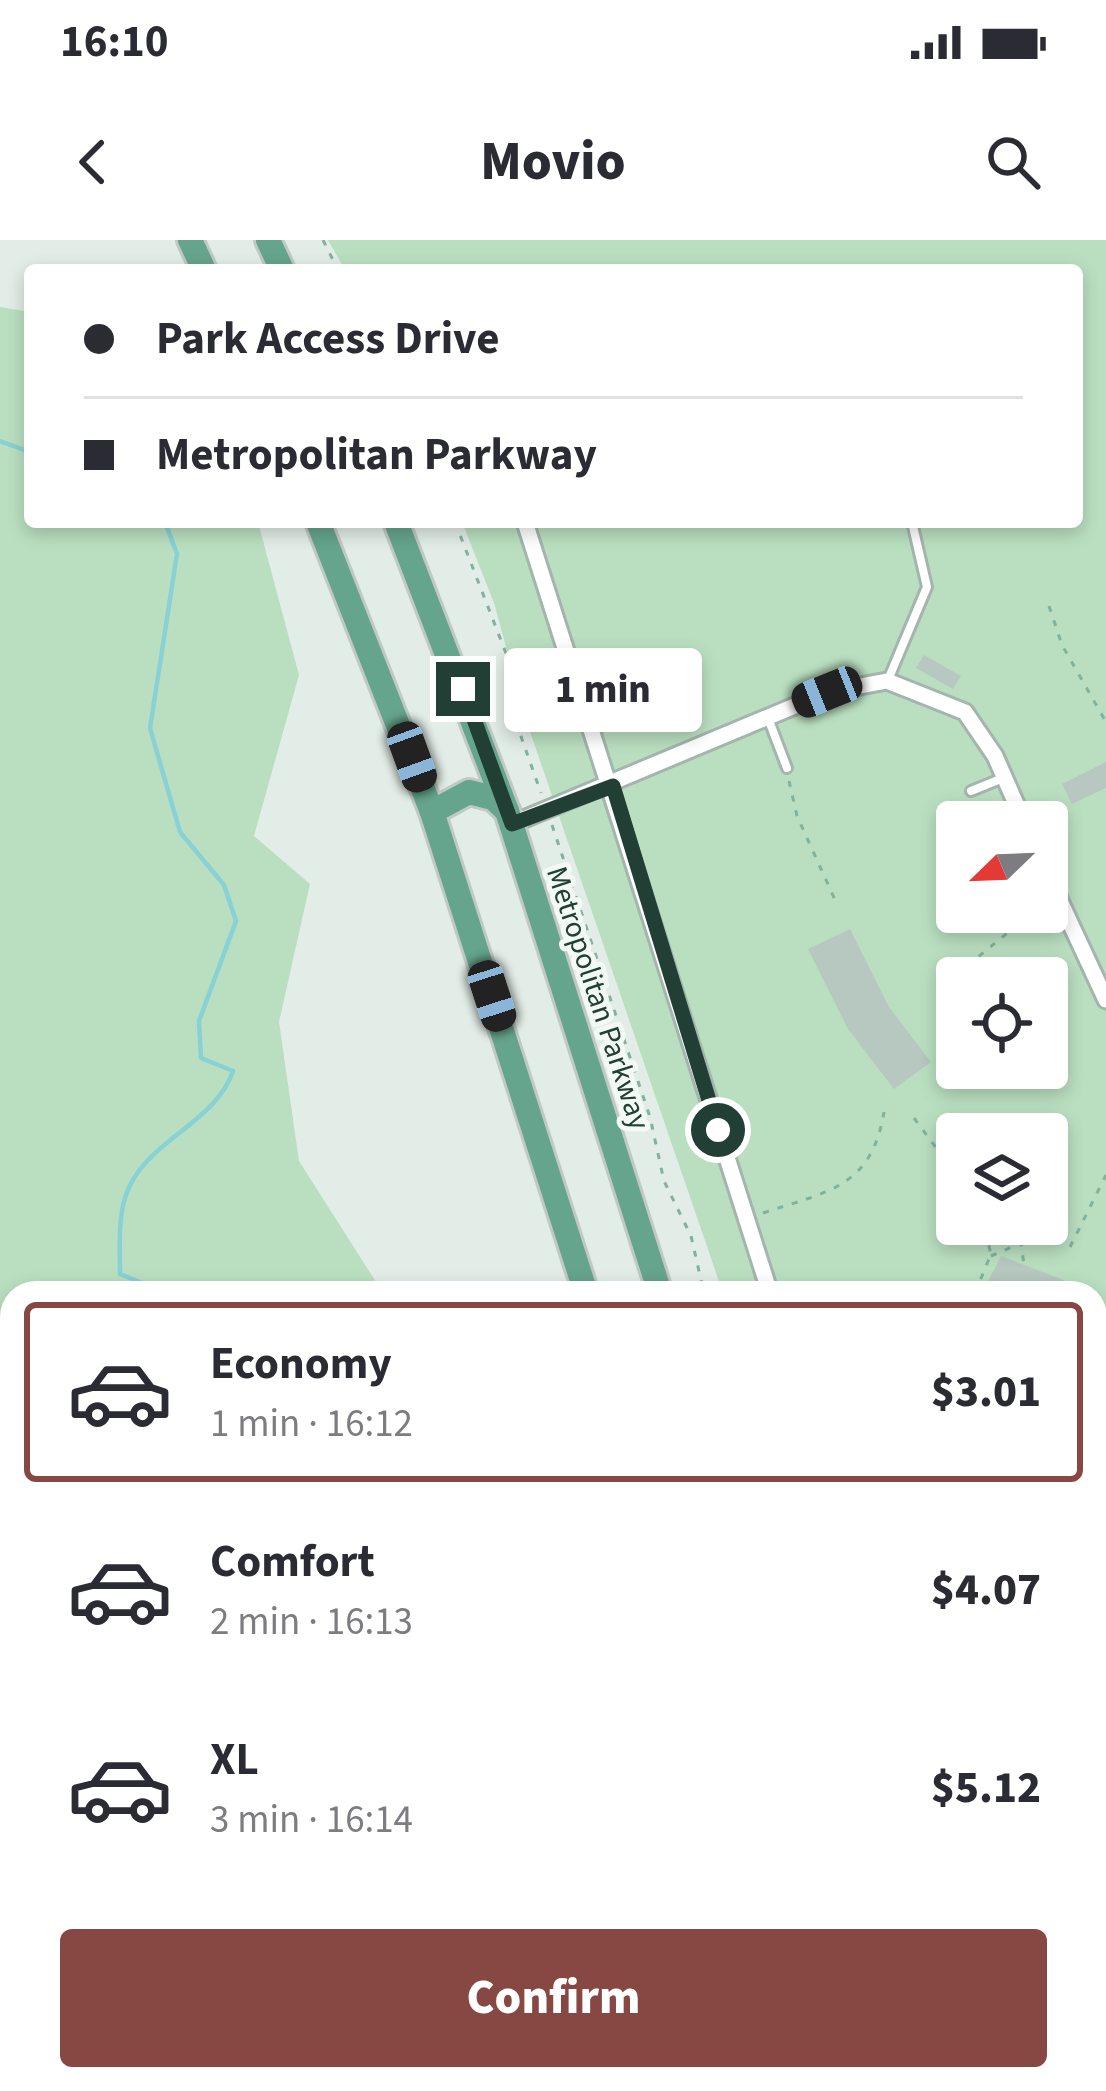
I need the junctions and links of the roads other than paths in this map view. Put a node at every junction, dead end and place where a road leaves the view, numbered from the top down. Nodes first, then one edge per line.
1 (320, 528) edge
2 (398, 528) edge
3 (527, 528) edge
4 (913, 528) edge
5 (887, 681) junction
6 (767, 716) junction
7 (788, 768) road end
8 (1004, 777) junction
9 (613, 786) junction
10 (971, 791) dead end
11 (1015, 801) edge
12 (432, 812) junction
13 (510, 818) junction
14 (1068, 919) edge
15 (1106, 1000) edge
16 (582, 1281) edge
17 (656, 1281) edge
18 (766, 1281) edge

1 - 12 main road
2 - 13 main road, Metropolitan Parkway
3 - 9 street
4 - 5 lane
5 - 6 street
5 - 8 street
6 - 7 lane
6 - 9 street
8 - 10 lane
8 - 11 street
9 - 13 street
9 - 18 street
12 - 13 main road
12 - 16 main road
13 - 17 main road, Metropolitan Parkway
14 - 15 street

